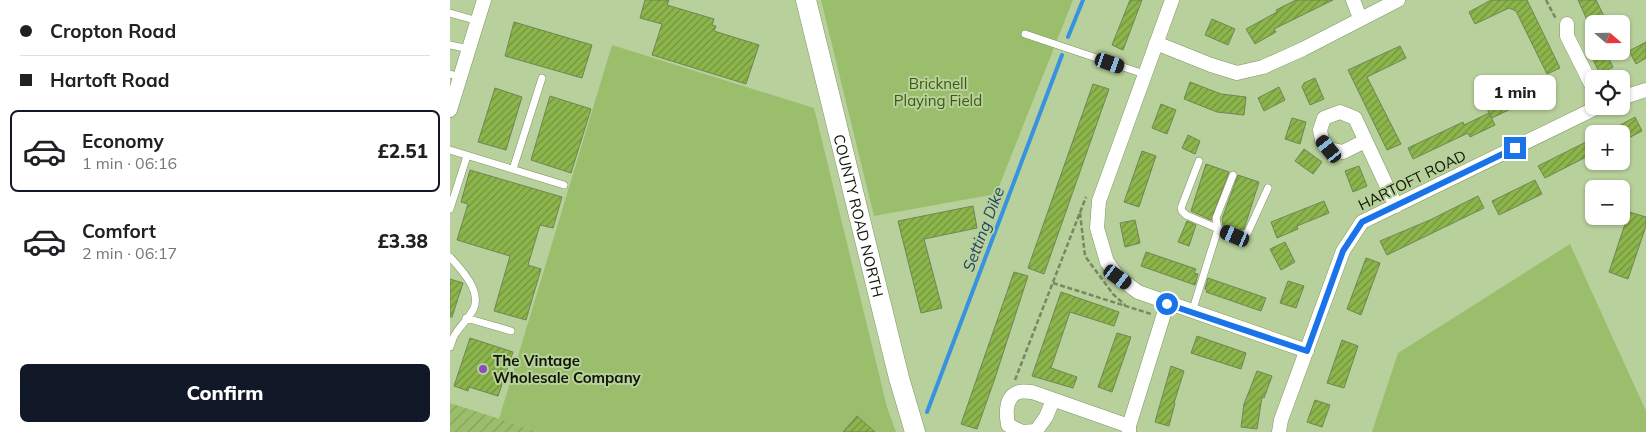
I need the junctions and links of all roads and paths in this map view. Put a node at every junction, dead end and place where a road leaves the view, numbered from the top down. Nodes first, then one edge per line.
1 (484, 0) edge
2 (806, 0) edge
3 (1172, 0) edge
4 (1353, 0) edge
5 (1398, 0) edge
6 (1546, 0) edge
7 (450, 13) edge
8 (1360, 18) junction
9 (478, 21) junction
10 (1568, 24) joint
11 (1025, 34) dead end
12 (1156, 42) junction
13 (450, 45) edge
14 (469, 49) junction
15 (1585, 72) edge
16 (1144, 74) junction
17 (455, 75) edge
18 (542, 78) dead end
19 (1646, 90) edge
20 (1630, 95) edge
21 (450, 110) edge
22 (1585, 113) edge
23 (1365, 142) dead end
24 (450, 150) edge
25 (467, 156) junction
26 (1199, 161) dead end
27 (513, 169) junction
28 (1233, 175) dead end
29 (564, 185) dead end
30 (1268, 188) dead end
31 (1102, 193) junction
32 (1396, 206) junction
33 (450, 209) edge
34 (1218, 229) junction
35 (450, 257) edge
36 (1053, 283) junction
37 (1167, 304) junction
38 (1192, 312) junction
39 (466, 318) junction
40 (1163, 318) junction
41 (511, 331) dead end
42 (450, 347) edge
43 (1307, 351) junction
44 (1010, 399) junction
45 (1052, 400) junction
46 (1129, 429) edge
47 (916, 432) edge
48 (1280, 432) edge

1 - 9 street
2 - 47 street, COUNTY ROAD NORTH
3 - 12 street
4 - 8 street
5 - 8 street
6 - 10 path
7 - 9 lane
8 - 12 street
9 - 14 street
10 - 15 street
11 - 16 lane
12 - 16 street
13 - 14 lane
14 - 17 street
16 - 31 street
17 - 21 street
18 - 27 lane
19 - 20 street
22 - 32 street, HARTOFT ROAD
23 - 32 street
24 - 25 lane
25 - 27 lane
25 - 33 lane
26 - 34 lane
27 - 29 lane
28 - 34 lane
30 - 34 lane
31 - 36 path
31 - 37 street
32 - 43 street, HARTOFT ROAD
34 - 38 lane
35 - 39 lane
36 - 40 path
36 - 44 path
37 - 38 street
37 - 40 street
38 - 43 street
39 - 41 lane
39 - 42 lane
40 - 46 street
43 - 48 street, HARTOFT ROAD
44 - 45 street
44 - 45 street
45 - 46 street

